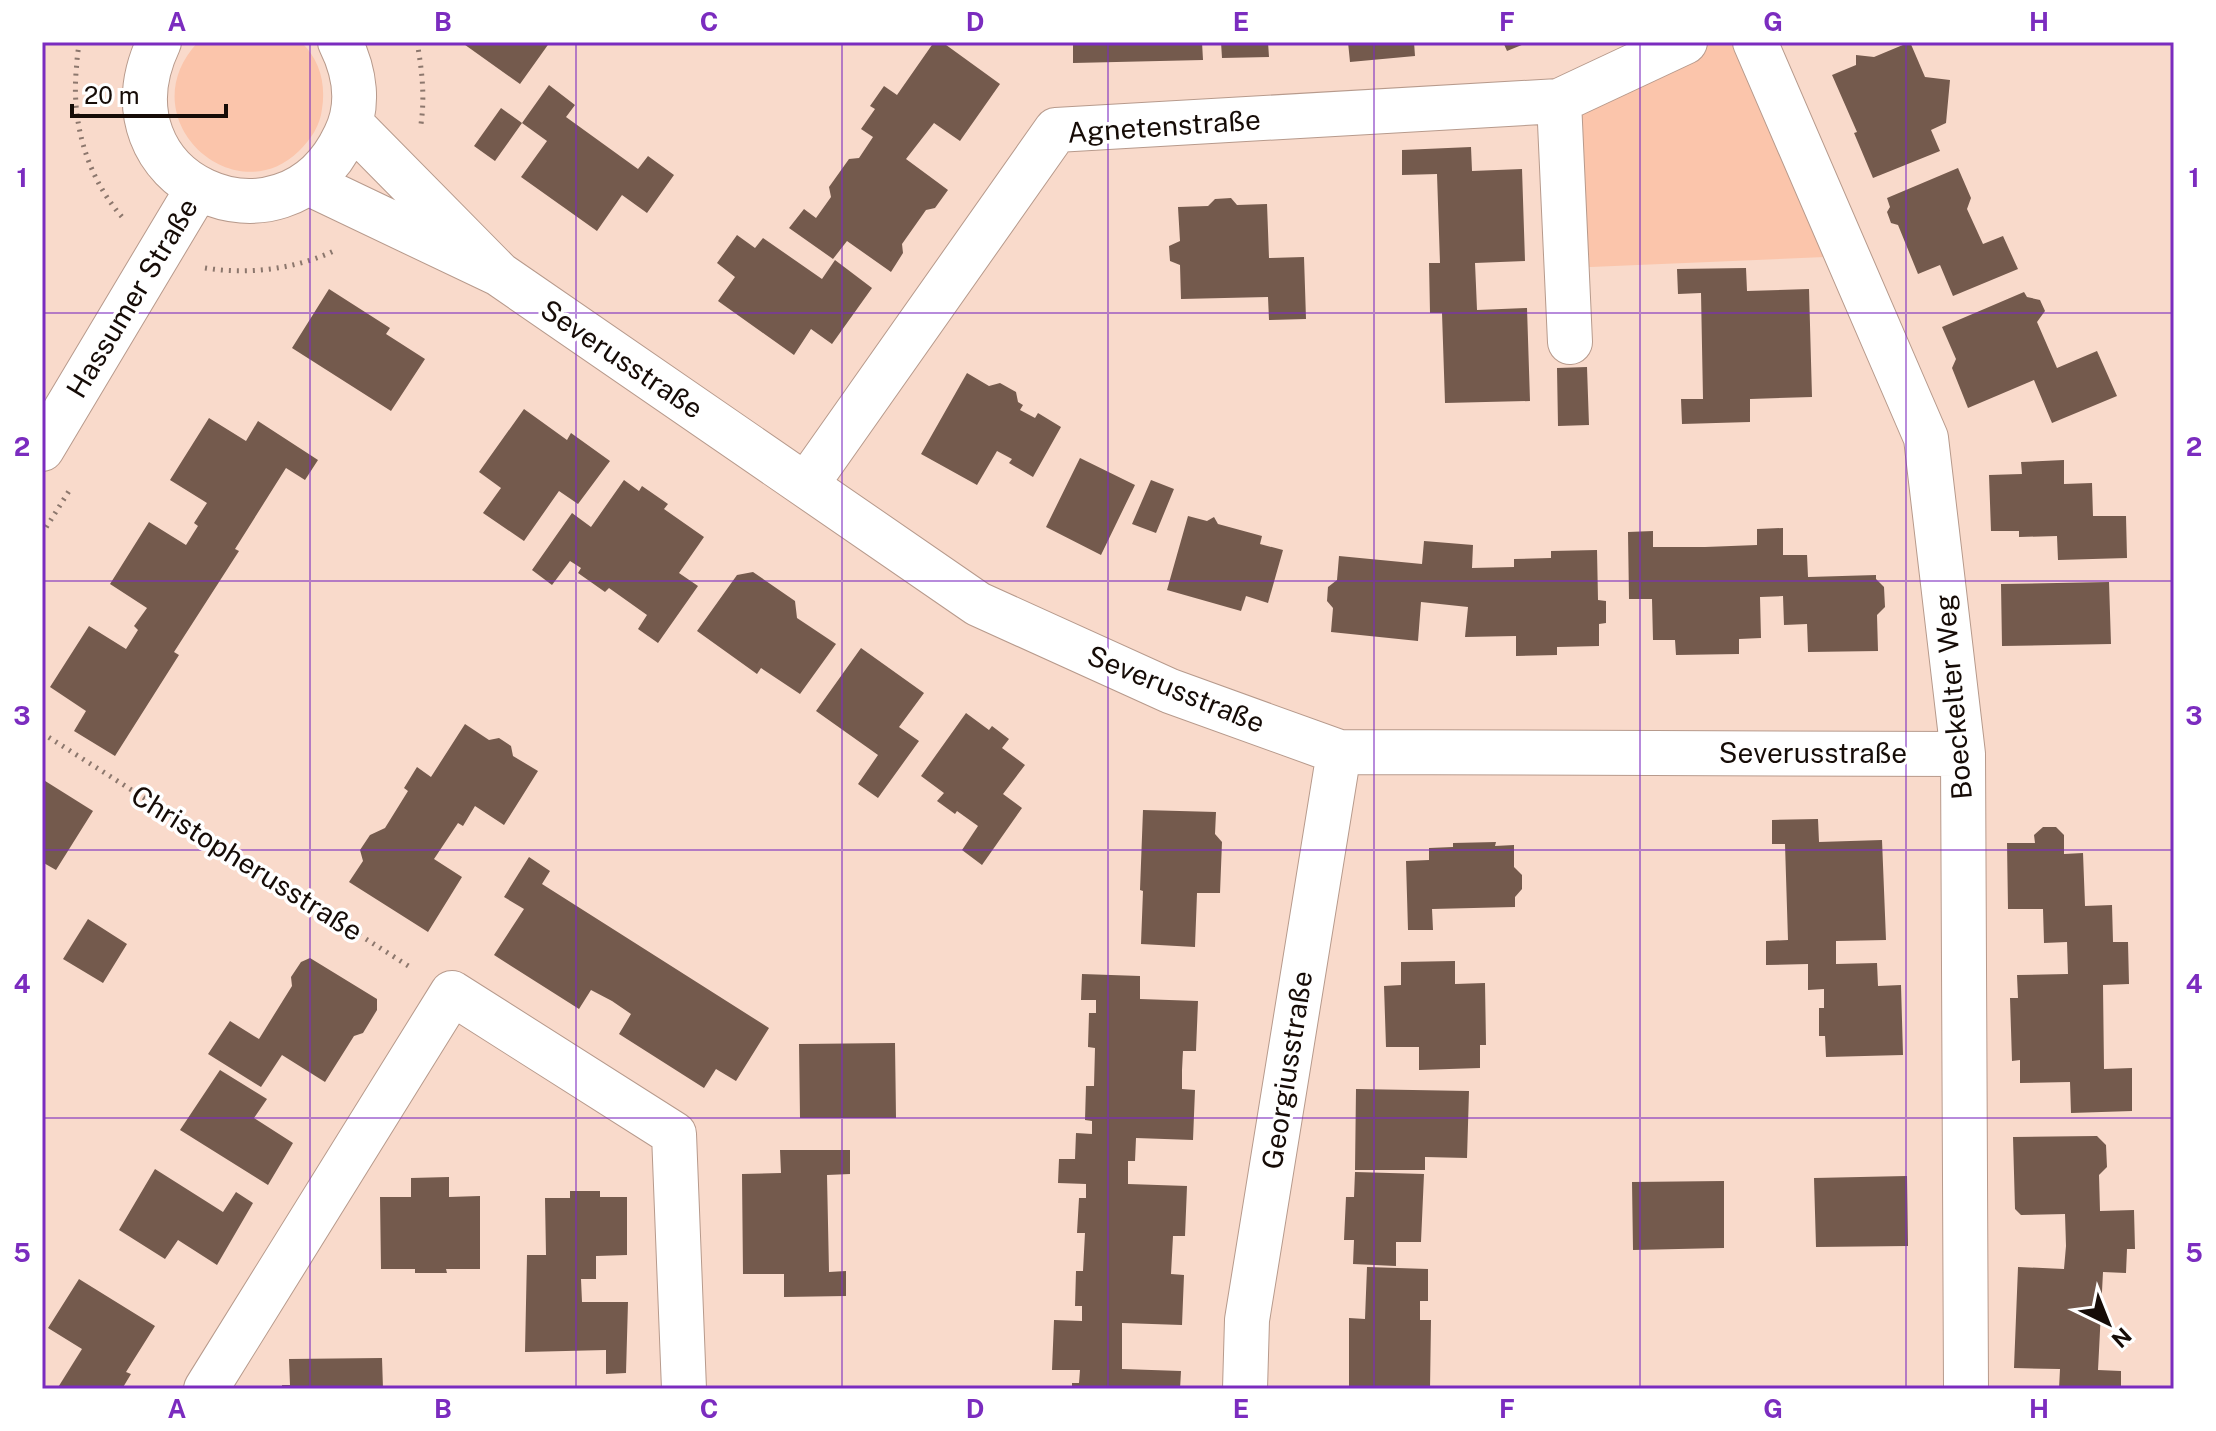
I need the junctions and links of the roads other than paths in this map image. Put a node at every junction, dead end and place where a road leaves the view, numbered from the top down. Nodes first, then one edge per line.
1 (159, 42) edge
2 (340, 42) edge
3 (1685, 42) edge
4 (1755, 42) edge
5 (1559, 101) junction
6 (351, 124) junction
7 (308, 183) junction
8 (198, 188) junction
9 (499, 274) junction
10 (1570, 342) dead end
11 (42, 449) edge
12 (806, 485) junction
13 (1339, 752) junction
14 (1963, 754) junction
15 (206, 1389) edge
16 (684, 1389) edge
17 (1245, 1389) edge
18 (1966, 1389) edge

1 - 8 street, Hassumer Straße
2 - 6 street, Hassumer Straße
3 - 5 street, Agnetenstraße
4 - 14 street, Boeckelter Weg
5 - 10 street
5 - 12 street, Agnetenstraße
6 - 7 street, Hassumer Straße
6 - 9 street, Severusstraße
7 - 8 street, Hassumer Straße
7 - 9 street, Severusstraße
8 - 11 street, Hassumer Straße
9 - 12 street, Severusstraße
12 - 13 street, Severusstraße
13 - 14 street, Severusstraße
13 - 17 street, Georgiusstraße
14 - 18 street, Boeckelter Weg
15 - 16 street

